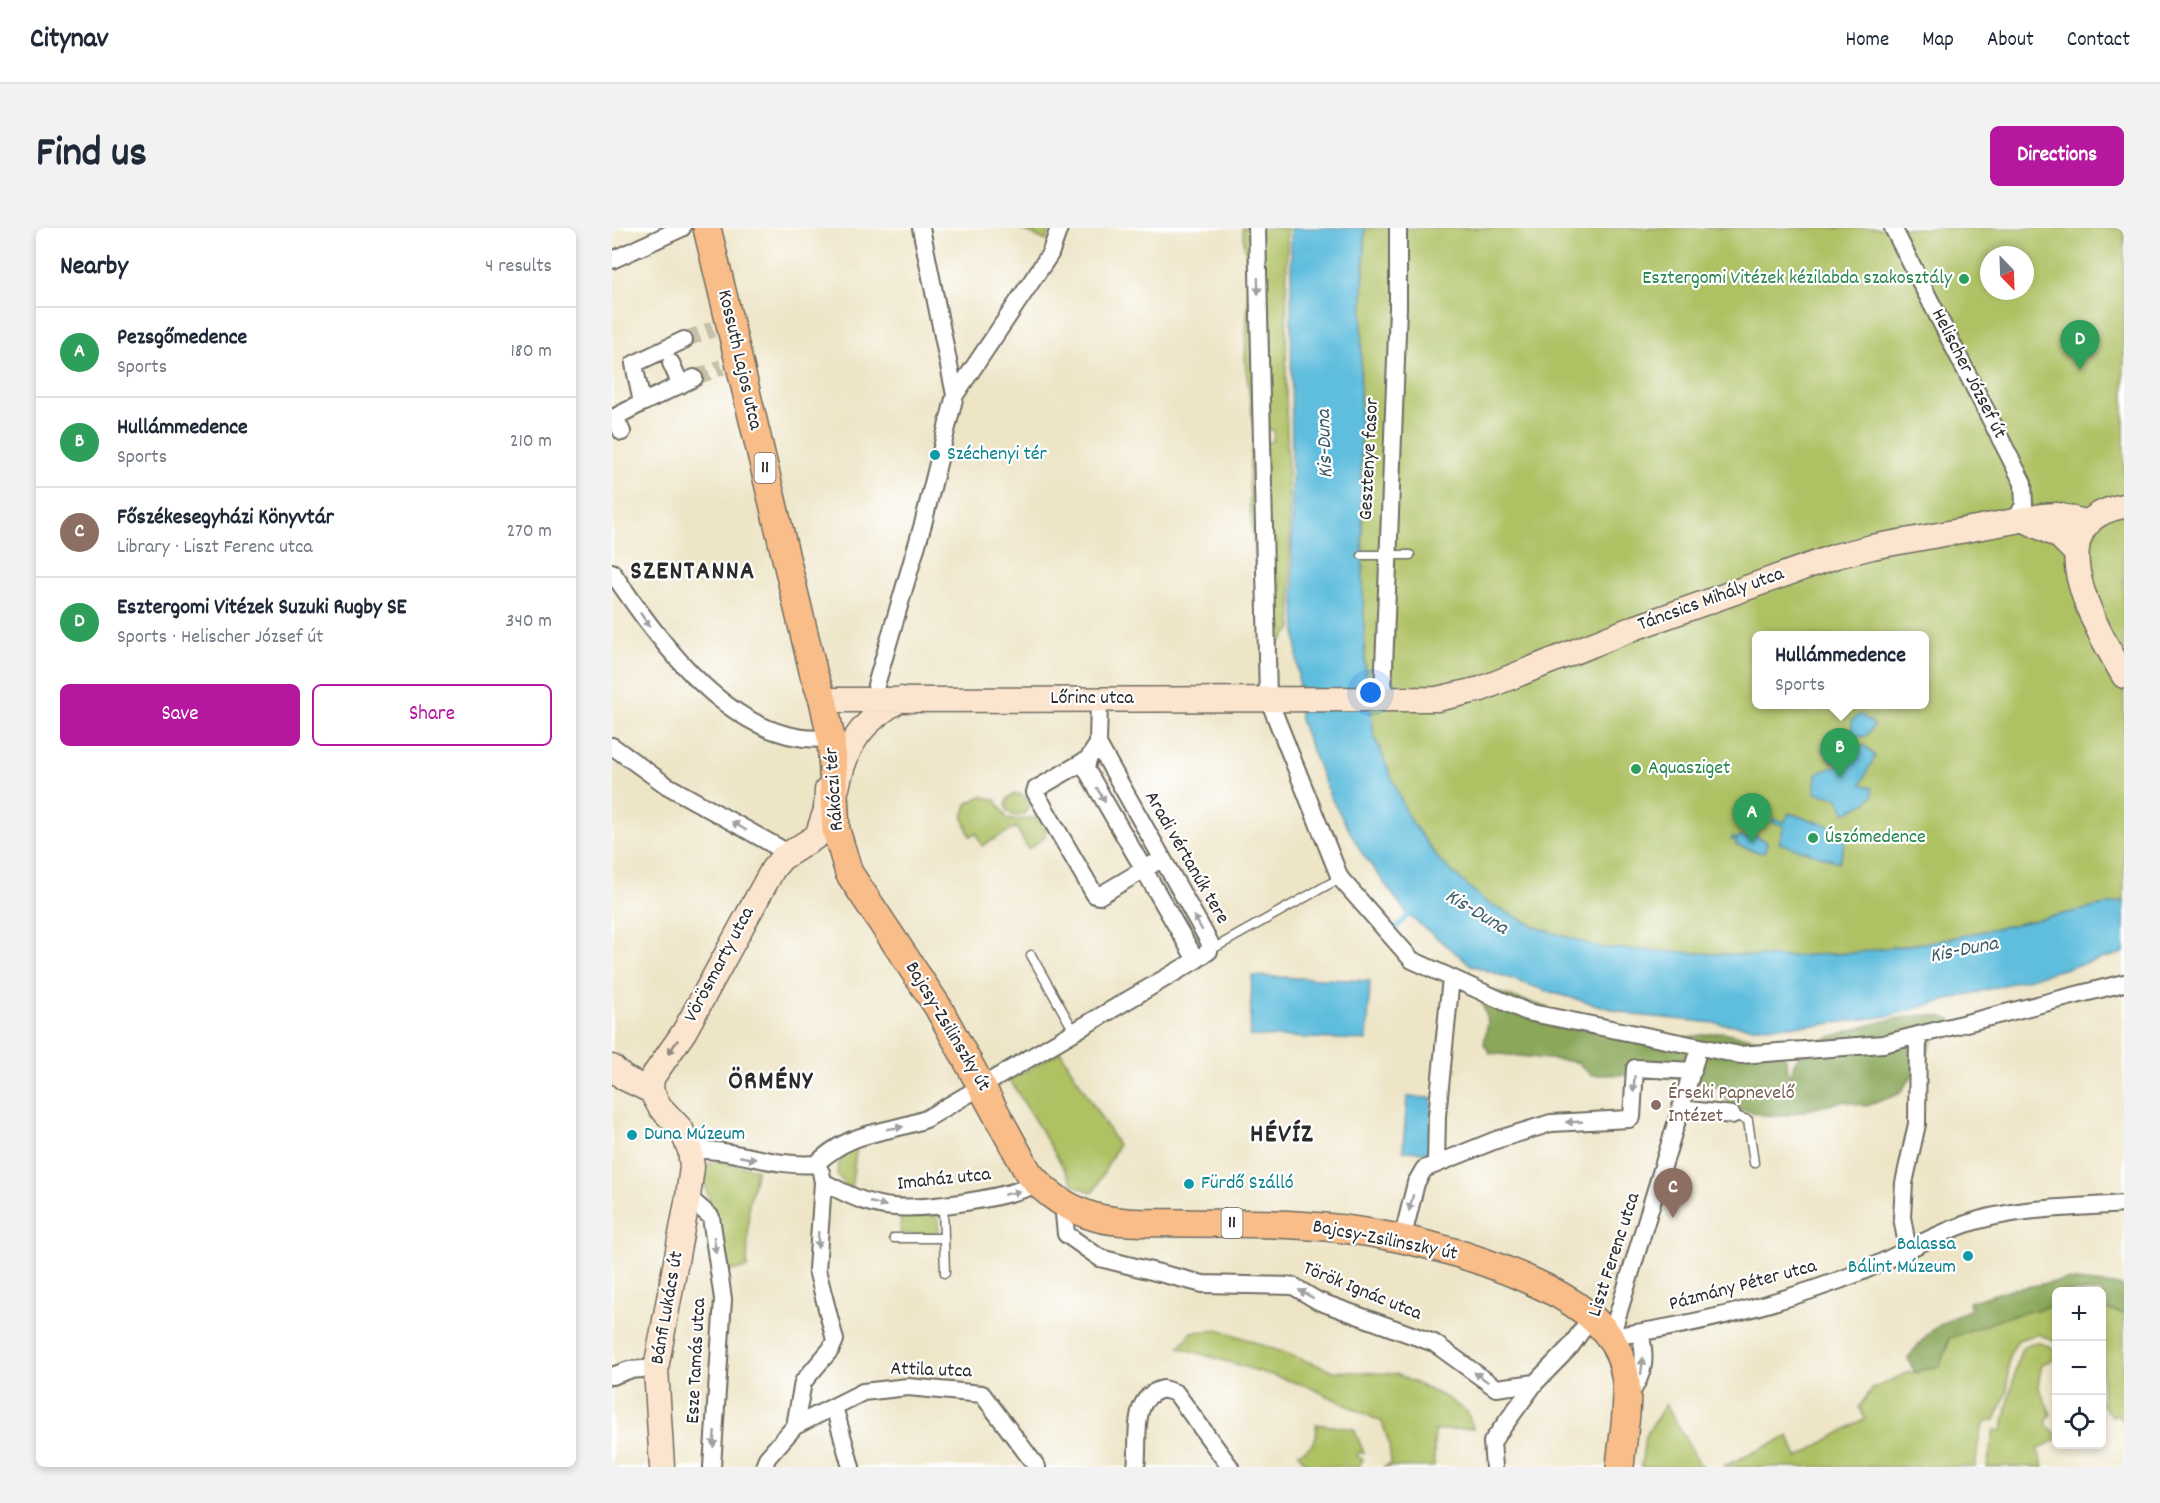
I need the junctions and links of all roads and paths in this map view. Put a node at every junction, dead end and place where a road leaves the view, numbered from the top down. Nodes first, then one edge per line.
1 (682, 228) edge
2 (707, 228) edge
3 (921, 228) edge
4 (1059, 228) edge
5 (1257, 228) edge
6 (1398, 228) edge
7 (1893, 228) edge
8 (612, 260) edge
9 (684, 340) tunnel mouth
10 (668, 355) junction
11 (955, 395) junction
12 (642, 403) junction
13 (622, 432) dead end
14 (2124, 506) edge
15 (2019, 521) junction
16 (2089, 523) junction
17 (2076, 553) junction
18 (1362, 555) dead end
19 (1386, 555) junction
20 (1410, 555) dead end
21 (612, 572) edge
22 (2124, 676) edge
23 (876, 685) dead end
24 (1394, 697) junction
25 (1276, 698) junction
26 (901, 699) junction
27 (1099, 699) junction
28 (823, 700) junction
29 (826, 743) junction
30 (1098, 744) junction
31 (612, 746) edge
32 (1088, 759) junction
33 (835, 796) junction
34 (841, 851) junction
35 (795, 852) junction
36 (1162, 860) junction
37 (1144, 870) junction
38 (1340, 878) junction
39 (891, 936) joint
40 (1031, 955) dead end
41 (1203, 955) junction
42 (1452, 978) junction
43 (2124, 983) edge
44 (1074, 1031) junction
45 (1918, 1035) junction
46 (612, 1067) edge
47 (983, 1085) junction
48 (651, 1091) junction
49 (1680, 1113) junction
50 (1732, 1115) joint
51 (690, 1150) junction
52 (1754, 1162) dead end
53 (816, 1164) junction
54 (1436, 1164) junction
55 (823, 1182) junction
56 (1038, 1184) junction
57 (688, 1197) junction
58 (943, 1204) junction
59 (1063, 1204) junction
60 (2124, 1204) edge
61 (894, 1238) dead end
62 (944, 1238) junction
63 (1402, 1240) junction
64 (1908, 1251) junction
65 (945, 1273) dead end
66 (1591, 1317) junction
67 (1640, 1333) junction
68 (1611, 1337) junction
69 (656, 1368) junction
70 (612, 1376) edge
71 (1524, 1381) junction
72 (1629, 1396) junction
73 (834, 1407) junction
74 (795, 1426) junction
75 (662, 1467) edge
76 (712, 1467) edge
77 (764, 1467) edge
78 (851, 1467) edge
79 (1037, 1467) edge
80 (1136, 1467) edge
81 (1230, 1467) edge
82 (1494, 1467) edge
83 (1620, 1467) edge

1 - 8 street
2 - 28 main road, Kossuth Lajos utca / 11
3 - 11 street
4 - 11 street
5 -> 25 street
6 - 19 street, Gesztenye fasor
7 - 15 street, Helischer József út
9 - 10 street
10 - 12 street
10 - 12 street
11 - 23 street
12 - 13 street
14 - 16 street
15 - 16 street
15 - 17 street
15 - 24 street, Táncsics Mihály utca
16 - 17 street
17 - 22 street
18 - 19 lane
19 - 20 lane
19 - 24 street, Gesztenye fasor
21 -> 29 street
24 - 25 street, Táncsics Mihály utca
25 - 27 street, Lőrinc utca
25 - 38 street
26 - 27 street, Lőrinc utca
26 - 28 street, Lőrinc utca
26 - 33 street
27 - 30 street
28 - 29 main road, Rákóczi tér / 11
29 - 33 main road, Rákóczi tér / 11
29 - 35 street, Vörösmarty utca
30 - 32 street
30 - 36 street, Aradi vértanúk tere
35 -> 31 street
32 -> 37 street
32 - 37 street
33 - 34 main road, Rákóczi tér / 11
34 - 35 street
34 - 39 main road, Rákóczi tér / 11
35 -> 48 street, Vörösmarty utca
36 - 37 street
41 -> 36 street, Aradi vértanúk tere
37 - 41 street
38 - 41 lane
38 - 42 street
39 - 47 main road, Bajcsy-Zsilinszky út / 11
40 - 44 lane
41 - 44 street
42 - 45 street
42 - 54 street
43 - 45 street
44 - 47 street
45 - 64 street
46 - 48 street
53 -> 47 street
47 - 56 main road, Bajcsy-Zsilinszky út / 11
48 - 51 street
49 - 50 street
49 -> 54 street, Liszt Ferenc utca
49 - 68 street, Liszt Ferenc utca
50 - 52 lane
51 -> 53 street
51 - 57 street, Bánfi Lukács út
53 - 55 street
54 -> 63 street
55 -> 58 street, Imaház utca
55 -> 74 street
58 -> 56 street, Imaház utca
56 - 59 main road, Bajcsy-Zsilinszky út / 11
57 - 69 street, Bánfi Lukács út
57 -> 76 street, Esze Tamás utca
58 - 62 lane
59 - 63 main road, Bajcsy-Zsilinszky út / 11
71 -> 59 street, Török Ignác utca
60 - 64 street, Pázmány Péter utca
61 - 62 lane
62 - 65 lane
63 - 66 main road, Bajcsy-Zsilinszky út / 11
64 - 67 street, Pázmány Péter utca
66 - 68 main road, Bajcsy-Zsilinszky út / 11
66 - 71 street
67 - 68 street, Pázmány Péter utca
72 -> 67 street
68 - 72 main road, 11
69 - 70 street
69 - 75 street, Bánfi Lukács út
71 - 82 street
72 - 83 main road, 11
73 - 74 street, Attila utca
73 - 78 street
73 - 79 street, Attila utca
74 - 77 street, Attila utca
80 - 81 street

